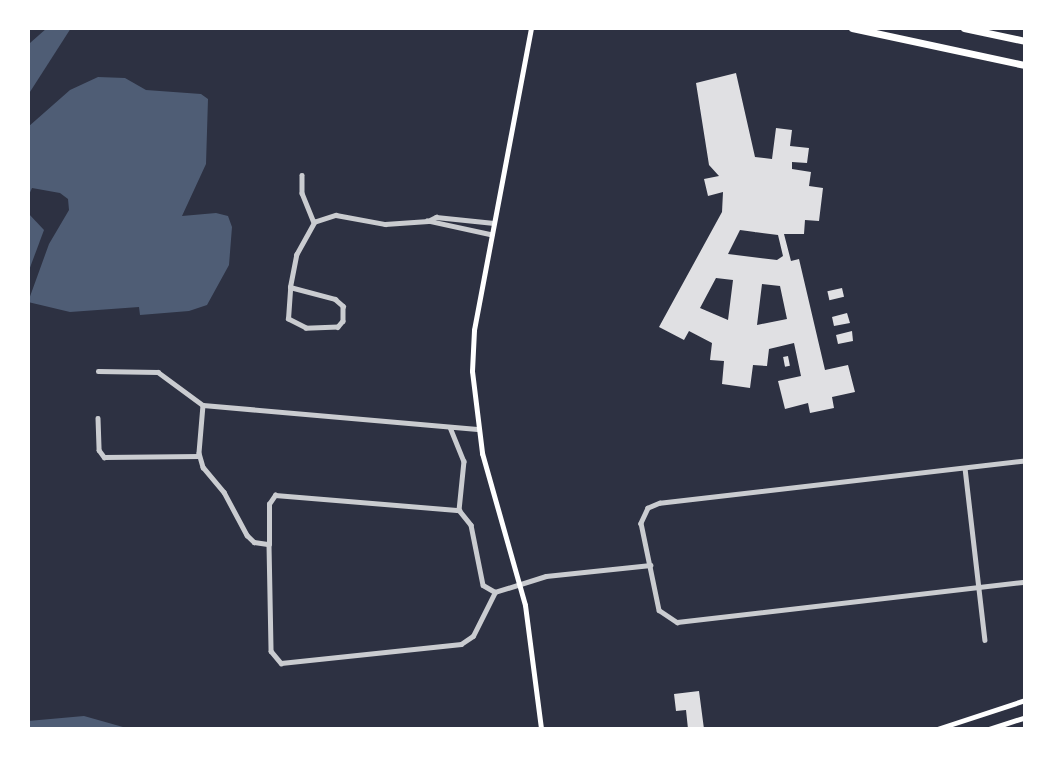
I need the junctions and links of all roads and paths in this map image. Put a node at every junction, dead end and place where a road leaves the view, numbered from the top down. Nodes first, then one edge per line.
1 (531, 28) edge
2 (852, 28) edge
3 (964, 28) edge
4 (1025, 41) edge
5 (1025, 65) edge
6 (302, 175) dead end
7 (428, 221) junction
8 (314, 222) junction
9 (494, 223) junction
10 (492, 235) junction
11 (290, 287) junction
12 (98, 371) dead end
13 (203, 405) junction
14 (99, 418) dead end
15 (450, 426) junction
16 (477, 429) junction
17 (199, 456) junction
18 (1025, 461) edge
19 (965, 468) junction
20 (460, 510) junction
21 (269, 544) junction
22 (650, 565) junction
23 (1025, 582) edge
24 (520, 584) junction
25 (979, 588) junction
26 (495, 592) junction
27 (985, 640) dead end
28 (1025, 700) edge
29 (1025, 717) edge
30 (541, 729) edge
31 (937, 729) edge
32 (989, 729) edge

1 - 9 main road
2 - 5 highway
3 - 4 highway
6 - 8 street
7 - 8 street
7 - 9 street
7 - 10 street
8 - 11 street
9 - 10 main road
10 - 16 main road
11 - 11 street
12 - 13 street
13 - 15 street
13 - 17 street
14 - 17 street
15 - 16 street
15 - 20 street
16 - 24 main road
17 - 21 street
18 - 19 street
19 - 22 street
19 - 25 street
20 - 21 street
20 - 26 street
21 - 26 street
22 - 24 street
22 - 25 street
23 - 25 street
24 - 26 street
24 - 30 main road
25 - 27 street
28 - 31 main road
29 - 32 main road

